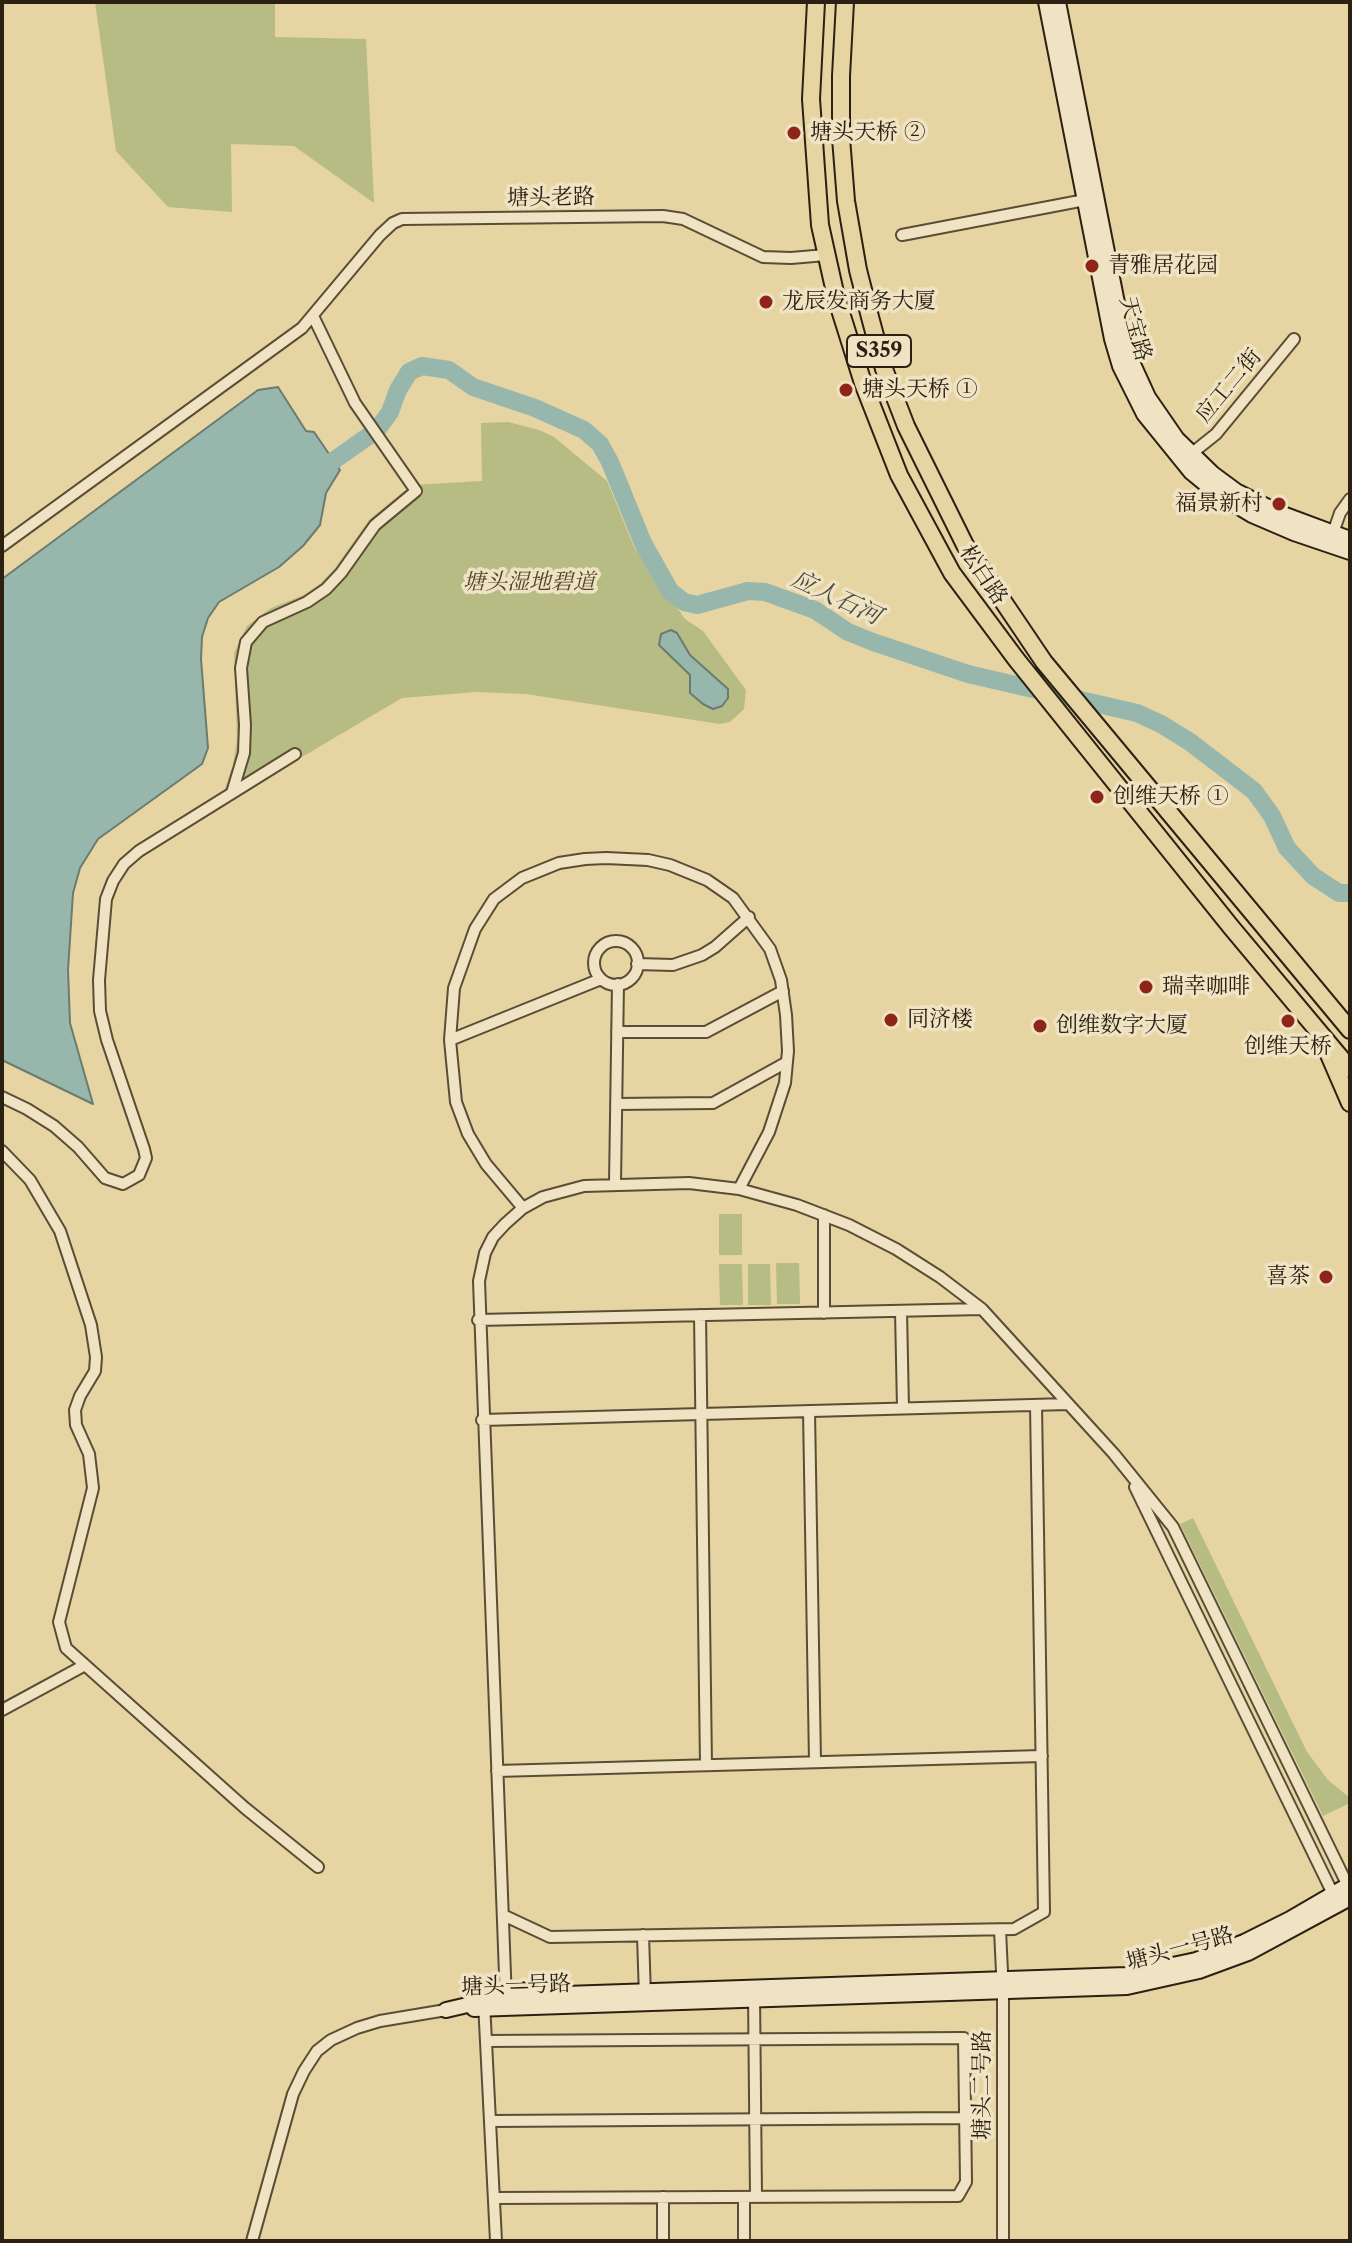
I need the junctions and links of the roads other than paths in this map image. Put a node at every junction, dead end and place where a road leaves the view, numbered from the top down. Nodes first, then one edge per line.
1 (816, 2) edge
2 (845, 2) edge
3 (1046, 2) edge
4 (1058, 2) edge
5 (1085, 200) junction
6 (902, 235) dead end
7 (826, 255) junction
8 (313, 316) junction
9 (1294, 339) dead end
10 (1191, 454) junction
11 (1350, 499) edge
12 (1333, 533) junction
13 (1350, 539) edge
14 (2, 546) edge
15 (1350, 552) edge
16 (295, 754) dead end
17 (231, 794) junction
18 (749, 917) junction
19 (637, 964) junction
20 (601, 979) junction
21 (618, 984) junction
22 (783, 991) junction
23 (1350, 1030) edge
24 (617, 1032) junction
25 (1320, 1034) junction
26 (450, 1040) junction
27 (787, 1062) junction
28 (1350, 1069) edge
29 (2, 1097) edge
30 (1350, 1103) edge
31 (616, 1104) junction
32 (2, 1151) edge
33 (615, 1183) junction
34 (739, 1189) junction
35 (523, 1208) junction
36 (824, 1215) junction
37 (982, 1309) junction
38 (901, 1311) junction
39 (824, 1313) junction
40 (700, 1315) junction
41 (478, 1320) junction
42 (1068, 1404) junction
43 (1036, 1405) junction
44 (903, 1408) junction
45 (809, 1411) junction
46 (701, 1414) junction
47 (482, 1420) junction
48 (1127, 1471) junction
49 (85, 1665) junction
50 (2, 1710) edge
51 (1042, 1756) junction
52 (815, 1762) junction
53 (706, 1765) junction
54 (497, 1771) junction
55 (318, 1867) dead end
56 (1345, 1893) edge
57 (503, 1915) junction
58 (1000, 1930) junction
59 (643, 1935) junction
60 (1003, 1987) junction
61 (754, 1994) junction
62 (645, 1998) junction
63 (506, 2002) junction
64 (484, 2004) junction
65 (446, 2010) joint
66 (754, 2040) junction
67 (486, 2041) junction
68 (965, 2118) junction
69 (755, 2119) junction
70 (490, 2121) junction
71 (663, 2197) junction
72 (750, 2197) junction
73 (494, 2198) junction
74 (252, 2241) edge
75 (496, 2241) edge
76 (663, 2241) edge
77 (744, 2241) edge
78 (1003, 2241) edge

1 - 7 main road, 松白路 / S359
2 - 23 main road, 松白路 / S359
3 - 5 street, 天宝路
4 - 10 street, 天宝路
5 - 6 street
5 - 15 street, 天宝路
7 - 8 street, 塘头老路
7 - 25 main road, 松白路 / S359
8 - 14 street, 塘头老路
8 - 17 street
9 - 10 street, 应工二街
10 - 12 street, 天宝路
11 - 12 street
12 - 13 street, 天宝路
16 - 17 street
17 - 29 street
18 - 19 street
18 - 22 street
18 - 26 street
19 - 20 street
19 - 21 street
20 - 21 street
20 - 26 street
21 - 24 street
22 - 24 street
22 - 27 street
24 - 31 street
25 - 28 main road, 松白路 / S359
25 - 30 main road
26 - 35 street
27 - 31 street
27 - 34 street
31 - 33 street
32 - 49 street
33 - 34 street
33 - 35 street
34 - 36 street
35 - 41 street
36 - 37 street
36 - 39 street
37 - 38 street
37 - 42 street
38 - 39 street
38 - 44 street
39 - 40 street
40 - 41 street
40 - 46 street
41 - 47 street
42 - 43 street
42 - 48 street
43 - 44 street
43 - 51 street
44 - 45 street
45 - 46 street
45 - 52 street
46 - 47 street
46 - 53 street
47 - 54 street
48 - 56 street
48 - 56 street
49 - 50 street
49 - 55 street
51 - 52 street
51 - 58 street
52 - 53 street
53 - 54 street
54 - 57 street
56 - 60 street, 塘头一号路
57 - 59 street
57 - 63 street
58 - 59 street
58 - 60 street, 塘头二号路
59 - 62 street
60 - 61 street, 塘头一号路
60 - 78 street, 塘头二号路
61 - 62 street, 塘头一号路
61 - 66 street
62 - 63 street, 塘头一号路
63 - 64 street, 塘头一号路
64 - 65 street, 塘头一号路
64 - 67 street
65 - 74 street
66 - 67 street
66 - 68 street
66 - 69 street
67 - 70 street
68 - 69 street
68 - 72 street
69 - 70 street
69 - 72 street
70 - 73 street
71 - 72 street
71 - 73 street
71 - 76 street
72 - 77 street
73 - 75 street

